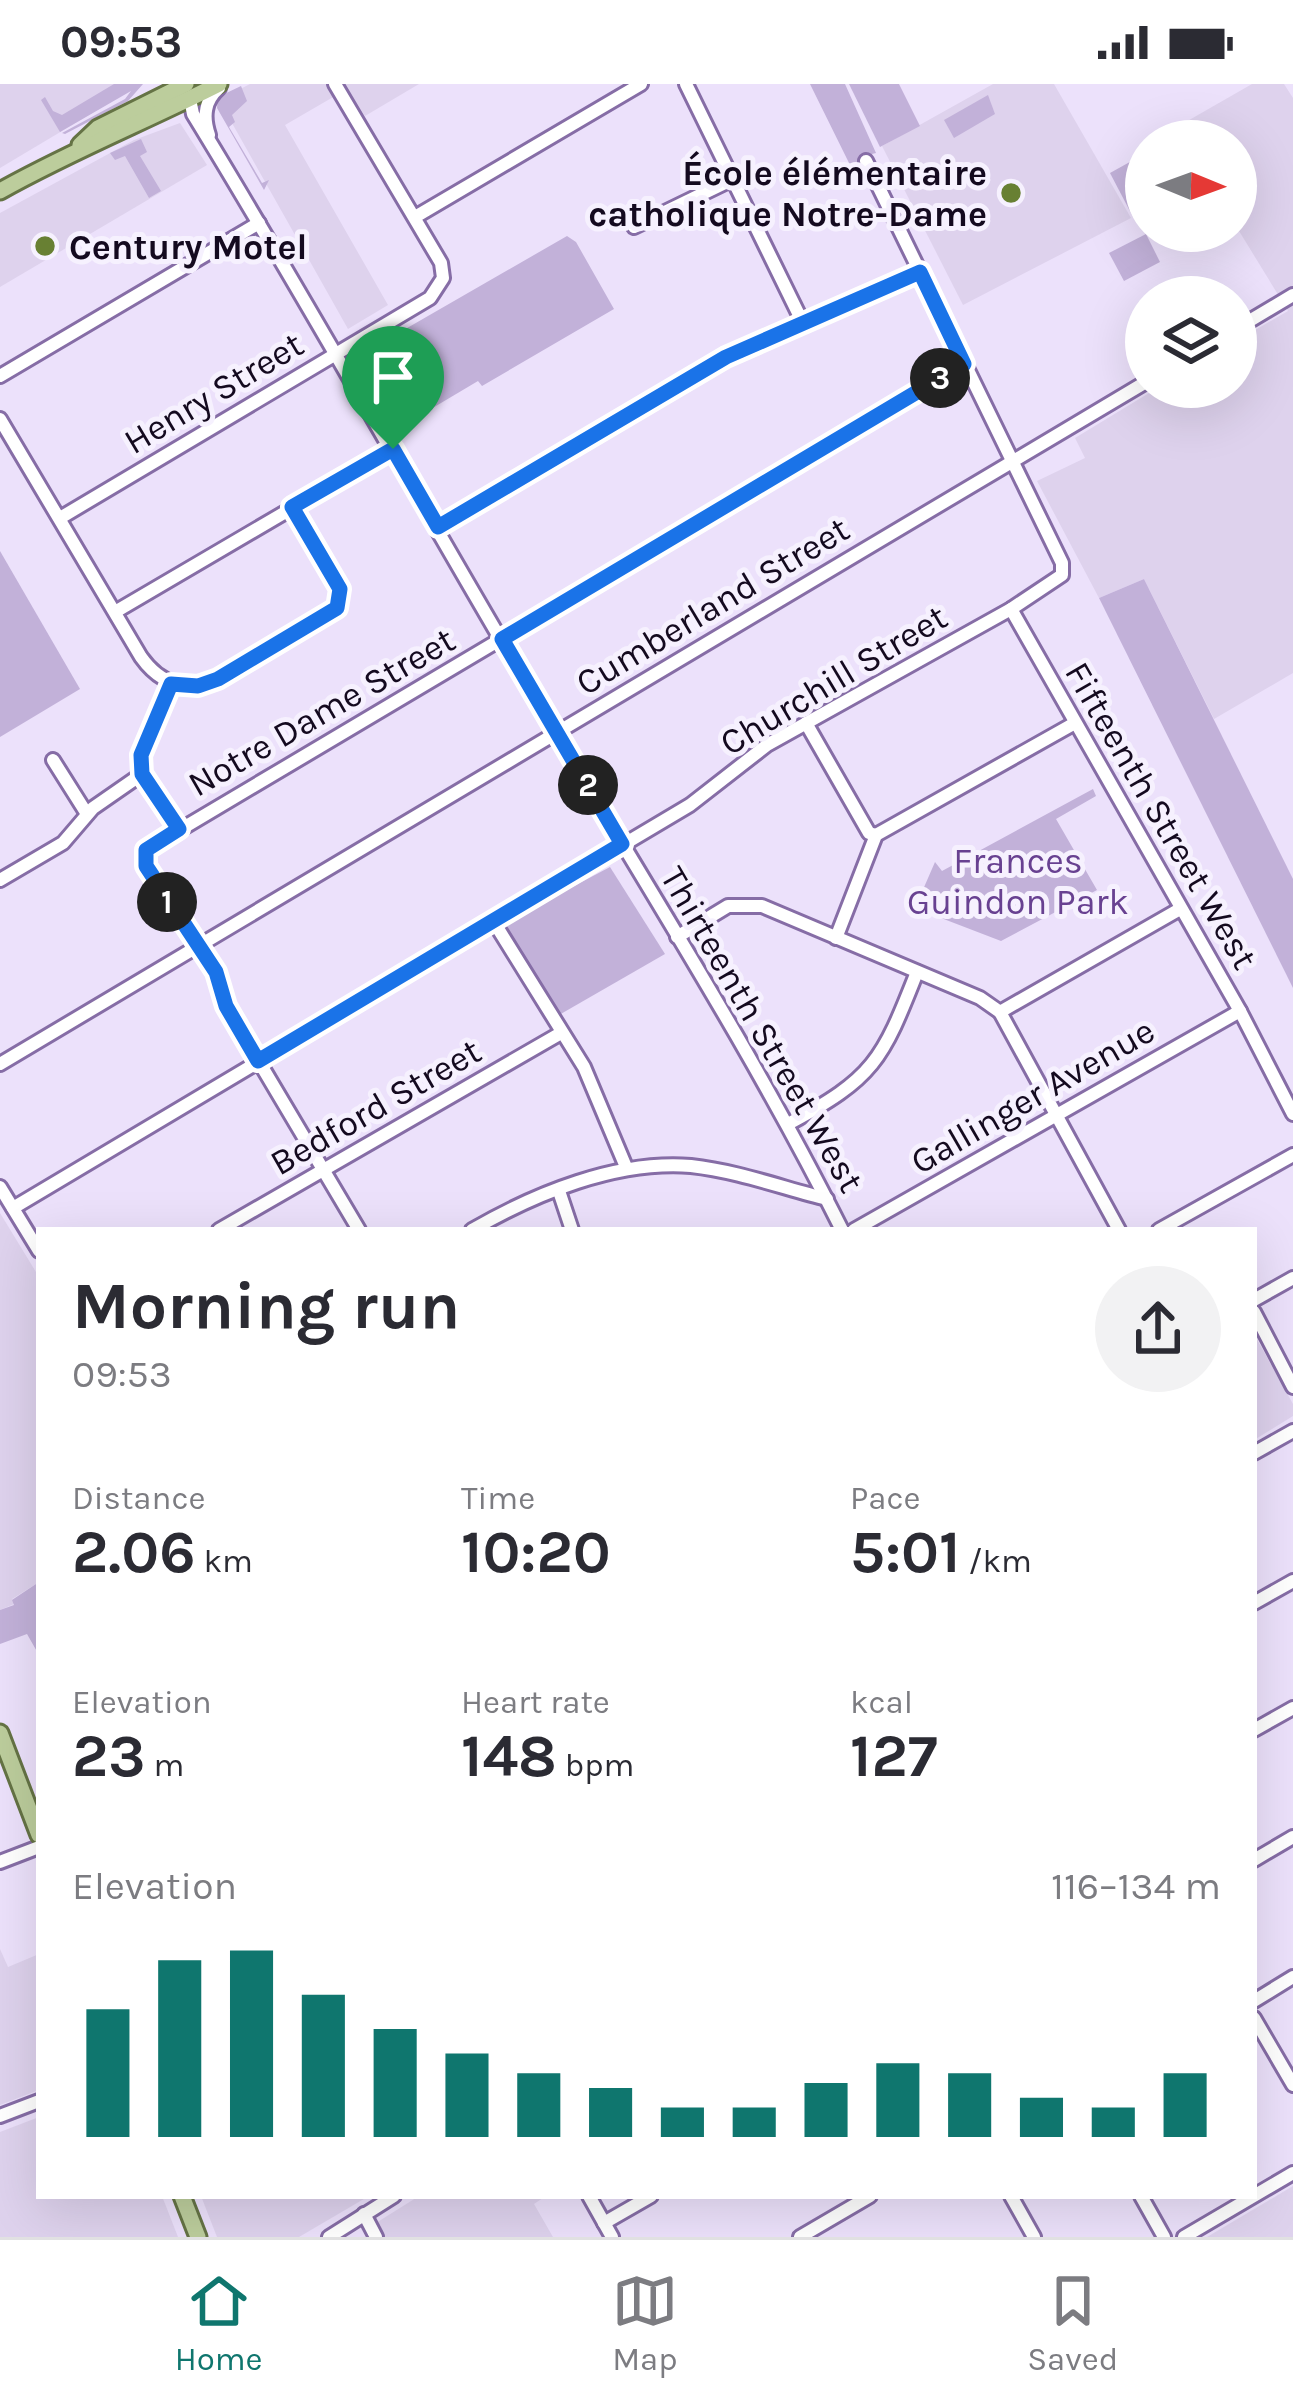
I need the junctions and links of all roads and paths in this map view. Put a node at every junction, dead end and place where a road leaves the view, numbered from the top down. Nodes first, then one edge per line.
1 (148, 84) edge
2 (221, 84) edge
3 (335, 84) edge
4 (640, 84) edge
5 (686, 84) edge
6 (182, 93) edge
7 (128, 112) junction
8 (75, 149) junction
9 (216, 152) junction
10 (866, 161) dead end
11 (733, 178) junction
12 (0, 191) edge
13 (415, 218) junction
14 (259, 223) junction
15 (634, 227) dead end
16 (920, 272) junction
17 (1293, 295) edge
18 (1257, 316) edge
19 (802, 321) junction
20 (337, 354) junction
21 (964, 364) junction
22 (0, 376) edge
23 (1125, 394) edge
24 (0, 419) edge
25 (393, 449) junction
26 (1013, 461) junction
27 (292, 507) junction
28 (60, 518) junction
29 (438, 527) junction
30 (1011, 609) junction
31 (115, 612) junction
32 (502, 639) junction
33 (171, 684) junction
34 (1075, 723) junction
35 (806, 724) junction
36 (556, 732) junction
37 (53, 760) dead end
38 (142, 774) junction
39 (87, 814) junction
40 (179, 829) junction
41 (876, 836) junction
42 (622, 844) junction
43 (0, 880) edge
44 (1180, 909) junction
45 (494, 922) junction
46 (677, 937) junction
47 (836, 938) junction
48 (198, 946) junction
49 (917, 972) junction
50 (1240, 1011) junction
51 (1000, 1012) junction
52 (561, 1034) junction
53 (258, 1061) junction
54 (0, 1064) edge
55 (1058, 1114) junction
56 (1293, 1114) edge
57 (788, 1124) junction
58 (1293, 1154) edge
59 (626, 1167) junction
60 (324, 1172) junction
61 (0, 1187) edge
62 (559, 1191) junction
63 (827, 1199) junction
64 (13, 1208) junction
65 (224, 1227) edge
66 (357, 1227) edge
67 (477, 1227) edge
68 (571, 1227) edge
69 (841, 1227) edge
70 (859, 1227) edge
71 (1117, 1227) edge
72 (1164, 1227) edge
73 (36, 1245) edge
74 (1293, 1278) edge
75 (1257, 1298) edge
76 (1257, 1318) edge
77 (1293, 1387) edge
78 (1293, 1431) edge
79 (1257, 1451) edge
80 (1293, 1581) edge
81 (1257, 1601) edge
82 (1293, 1708) edge
83 (1257, 1728) edge
84 (0, 1733) edge
85 (36, 1827) edge
86 (1293, 1837) edge
87 (36, 1848) edge
88 (1257, 1858) edge
89 (0, 1862) edge
90 (1293, 1977) edge
91 (1257, 1999) edge
92 (1257, 2023) edge
93 (1293, 2085) edge
94 (36, 2102) edge
95 (0, 2116) edge
96 (1293, 2174) edge
97 (1257, 2195) edge
98 (183, 2199) edge
99 (389, 2199) edge
100 (591, 2199) edge
101 (646, 2199) edge
102 (865, 2199) edge
103 (1013, 2199) edge
104 (1143, 2199) edge
105 (1250, 2199) edge
106 (364, 2214) junction
107 (604, 2223) junction
108 (198, 2237) edge
109 (328, 2237) edge
110 (376, 2237) edge
111 (613, 2237) edge
112 (800, 2237) edge
113 (1034, 2237) edge
114 (1164, 2237) edge
115 (1184, 2237) edge

1 - 7 main road
2 - 6 main road
2 - 9 street
3 - 13 street, Henry Street
4 - 13 street
5 - 11 street
6 - 7 main road
6 - 8 main road
6 - 9 street, Thirteenth Street West
7 - 8 main road
8 - 12 main road
9 - 14 street, Thirteenth Street West
10 - 16 street
11 - 15 street
11 - 19 street
13 - 20 street, Henry Street
14 - 20 street, Thirteenth Street West
14 - 22 street
16 - 19 street
16 - 21 street
17 - 18 street
19 - 29 street
20 - 25 street, Thirteenth Street West
20 - 28 street, Henry Street
21 - 26 street
21 - 32 street, Notre Dame Street
23 - 26 street, Cumberland Street
24 - 28 street
25 - 27 street
25 - 29 street, Thirteenth Street West
26 - 30 street, Churchill Street
26 - 36 street, Cumberland Street
27 - 31 street
27 - 33 street
28 - 31 street
29 - 32 street, Thirteenth Street West
30 - 34 street, Fifteenth Street West
30 - 35 street, Churchill Street
31 - 33 street
32 - 36 street, Thirteenth Street West
32 - 40 street, Notre Dame Street
33 - 38 street
34 - 41 street
34 - 44 street, Fifteenth Street West
35 - 41 street
35 - 42 street, Churchill Street
36 - 42 street, Thirteenth Street West
36 - 48 street, Cumberland Street
37 - 39 street
38 - 39 street
38 - 40 street
39 - 43 street
40 - 48 street, Notre Dame Street
41 - 47 street
42 - 45 street, Churchill Street
42 - 46 street, Thirteenth Street West
44 - 50 street, Fifteenth Street West
44 - 51 street
45 - 52 street
45 - 53 street, Churchill Street
46 - 47 street
46 - 57 street, Thirteenth Street West
47 - 49 street
48 - 53 street
48 - 54 street, Cumberland Street
49 - 51 street
49 - 57 street
50 - 55 street, Gallinger Avenue
50 - 56 street, Fifteenth Street West
51 - 55 street
52 - 59 street
52 - 60 street, Bedford Street
53 - 60 street
53 - 64 street, Churchill Street
55 - 70 street, Gallinger Avenue
55 - 71 street
57 - 63 street, Thirteenth Street West
58 - 72 street
59 - 62 street
59 - 63 street
60 - 65 street, Bedford Street
60 - 66 street
61 - 64 street
62 - 67 street
62 - 68 street
63 - 69 street, Thirteenth Street West
64 - 73 street
74 - 75 street
76 - 77 street
78 - 79 street
80 - 81 street
82 - 83 street
84 - 85 main road
86 - 88 street
87 - 89 street
90 - 91 street
92 - 93 street
94 - 95 street
96 - 97 street
98 - 108 main road
99 - 106 street
100 - 107 street
101 - 107 street
102 - 112 street
103 - 113 street
104 - 114 street
105 - 115 street
106 - 109 street
106 - 110 street
107 - 111 street

